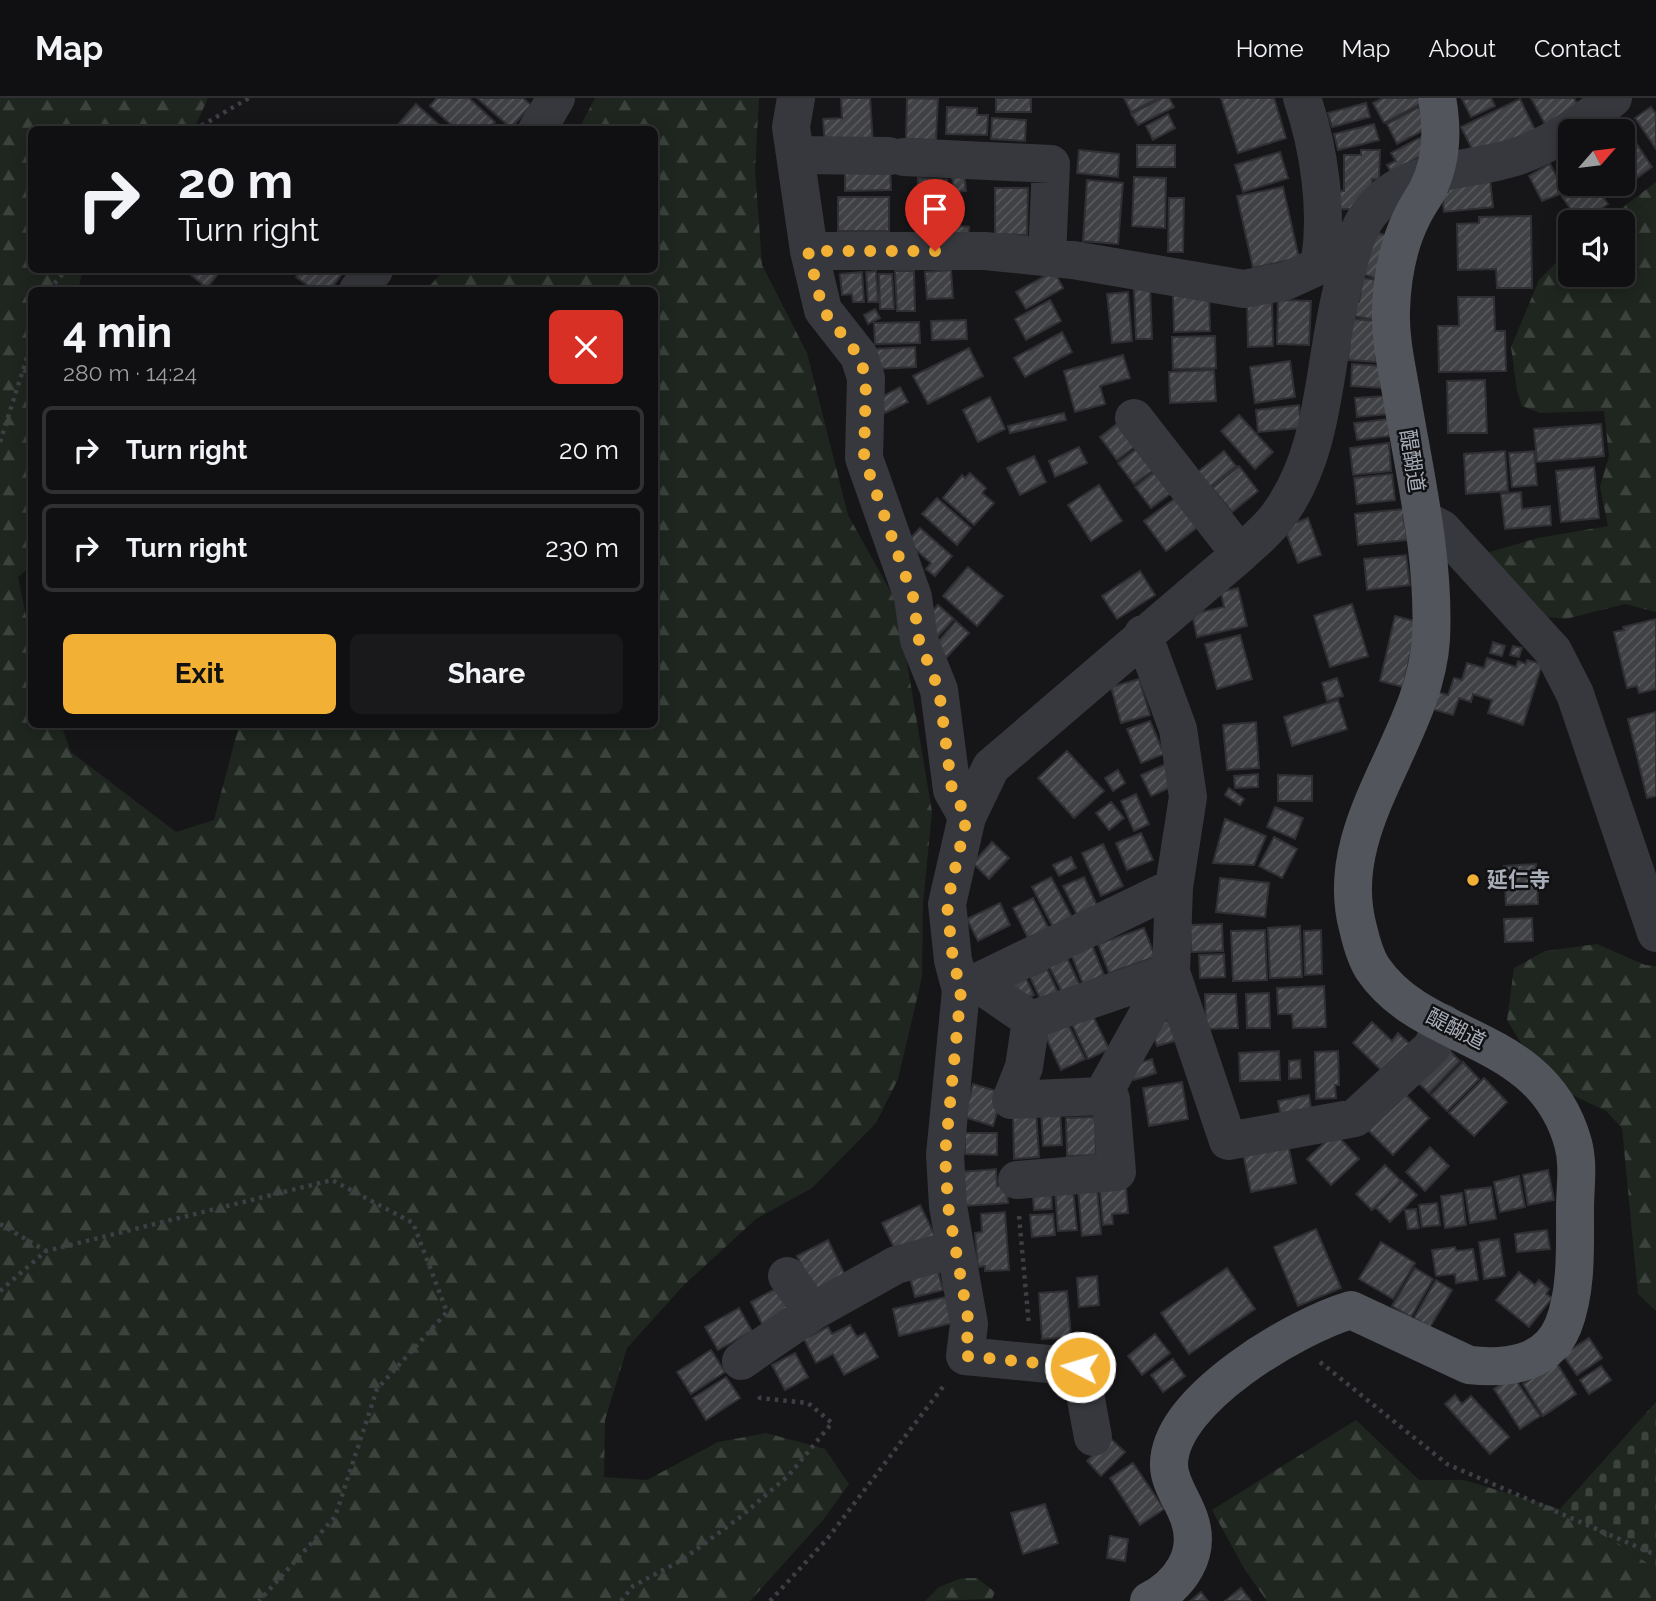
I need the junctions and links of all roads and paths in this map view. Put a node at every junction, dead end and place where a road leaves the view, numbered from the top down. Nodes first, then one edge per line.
1 (249, 98) edge
2 (556, 98) edge
3 (796, 98) edge
4 (1301, 98) edge
5 (1437, 98) edge
6 (1613, 98) edge
7 (201, 126) edge
8 (539, 126) edge
9 (796, 155) junction
10 (1434, 173) junction
11 (808, 251) junction
12 (1047, 257) junction
13 (63, 273) edge
14 (372, 273) edge
15 (51, 287) edge
16 (360, 287) edge
17 (28, 354) edge
18 (1134, 418) dead end
19 (0, 442) edge
20 (1421, 518) junction
21 (1240, 554) junction
22 (1143, 634) junction
23 (967, 817) junction
24 (1174, 887) junction
25 (1656, 933) edge
26 (1173, 980) junction
27 (969, 986) junction
28 (1031, 1020) junction
29 (1443, 1023) junction
30 (1102, 1096) junction
31 (1017, 1180) joint
32 (0, 1224) edge
33 (955, 1250) junction
34 (46, 1251) junction
35 (788, 1276) dead end
36 (0, 1291) edge
37 (812, 1312) junction
38 (1291, 1339) junction
39 (965, 1356) junction
40 (741, 1361) dead end
41 (1032, 1362) junction
42 (760, 1398) dead end
43 (1093, 1437) dead end
44 (1656, 1555) edge
45 (259, 1601) edge
46 (621, 1601) edge
47 (770, 1601) edge
48 (1149, 1601) edge

1 - 7 path
2 - 8 street
3 - 9 street
4 - 12 street
5 - 10 main road, 醍醐道
6 - 10 street
9 - 11 street
9 - 12 street
10 - 20 main road, 醍醐道
10 - 21 street
11 - 12 street
11 - 23 street
13 - 15 path
14 - 16 street
17 - 19 path
18 - 21 street
20 - 25 street
20 - 29 main road, 醍醐道
21 - 22 street
22 - 23 street
22 - 24 street
23 - 27 street
24 - 26 street
24 - 27 street
26 - 28 street
26 - 29 street
26 - 30 street
27 - 28 street
27 - 33 street
28 - 30 street
29 - 38 main road, 醍醐道
30 - 31 street
31 - 41 path
32 - 34 path
33 - 37 street
33 - 39 street
34 - 36 path
34 - 45 path
35 - 37 street
37 - 40 street
38 - 44 path
38 - 48 main road, 醍醐道
39 - 41 street
39 - 47 path
41 - 43 street
42 - 46 path

